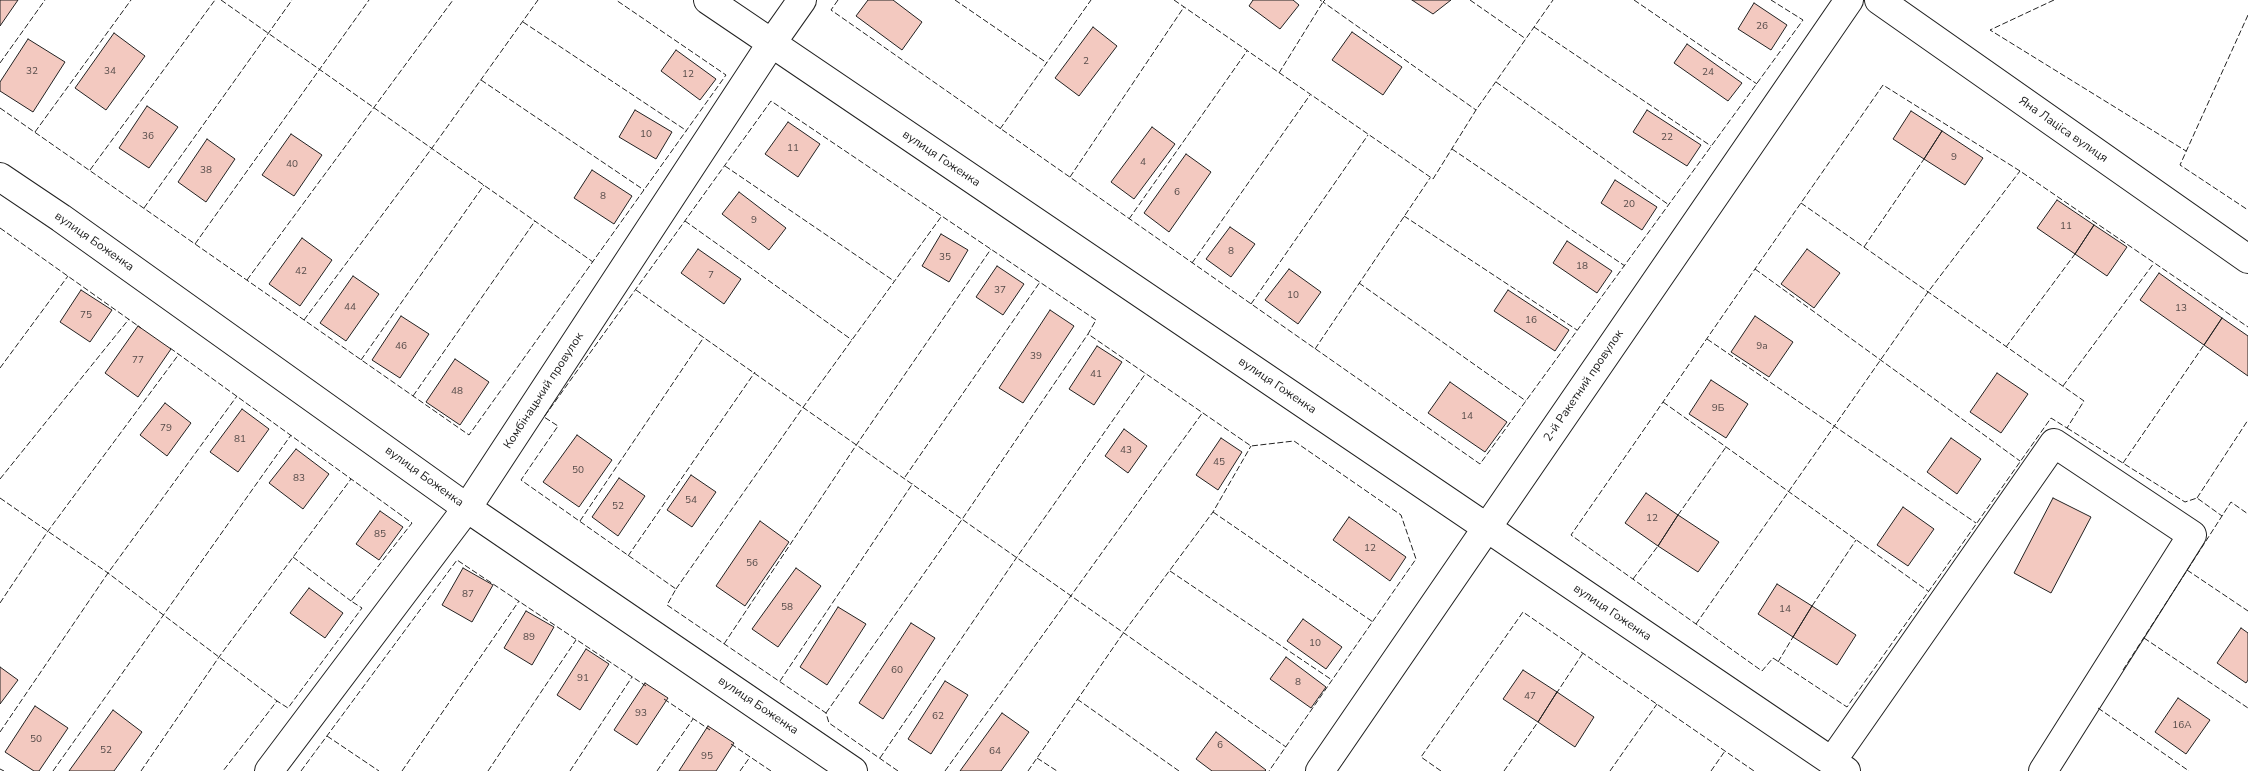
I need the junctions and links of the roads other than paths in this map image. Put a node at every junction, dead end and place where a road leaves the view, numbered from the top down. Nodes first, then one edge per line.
1 (708, 0) edge
2 (802, 0) edge
3 (1848, 0) edge
4 (1879, 0) edge
5 (771, 44) junction
6 (0, 177) edge
7 (2248, 259) edge
8 (468, 508) junction
9 (1486, 528) junction
10 (1839, 766) edge
11 (269, 771) edge
12 (853, 771) edge
13 (1320, 771) edge
14 (2043, 771) edge

1 - 5 street, вулиця Гоженка
2 - 5 street, Комбінацький провулок
3 - 9 street, 2-й Ракетний провулок
4 - 7 street, Яна Лаціса вулиця
5 - 8 street, Комбінацький провулок
5 - 9 street, вулиця Гоженка
6 - 8 street, вулиця Боженка
8 - 11 street, Комбінацький провулок
8 - 12 street, вулиця Боженка
9 - 10 street, вулиця Гоженка
9 - 13 street, 2-й Ракетний провулок
10 - 14 street

